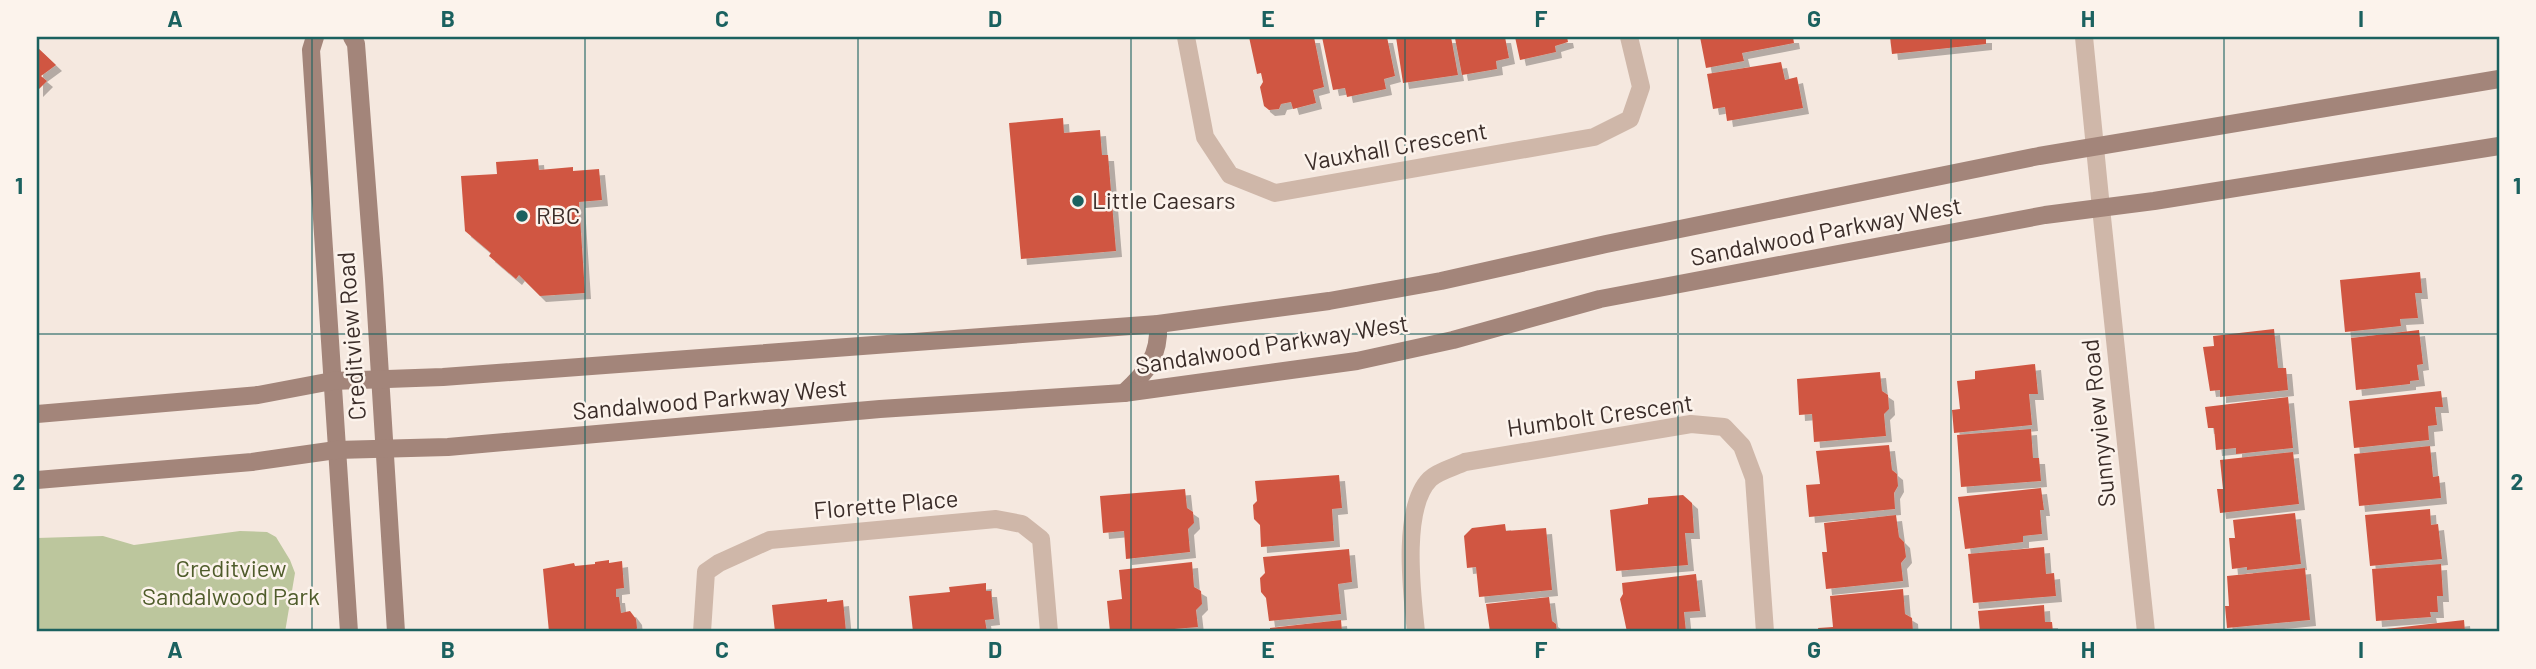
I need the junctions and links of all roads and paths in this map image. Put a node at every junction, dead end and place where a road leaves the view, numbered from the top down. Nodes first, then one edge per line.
1 (315, 37) edge
2 (352, 37) edge
3 (1186, 37) edge
4 (1629, 37) edge
5 (2084, 37) edge
6 (2499, 79) edge
7 (2499, 146) edge
8 (2095, 148) junction
9 (2101, 208) junction
10 (1158, 324) junction
11 (380, 380) junction
12 (332, 382) junction
13 (1124, 393) junction
14 (37, 414) edge
15 (384, 449) junction
16 (336, 450) junction
17 (37, 480) edge
18 (349, 632) edge
19 (396, 632) edge
20 (702, 632) edge
21 (1049, 632) edge
22 (1416, 632) edge
23 (1765, 632) edge
24 (2146, 632) edge

1 - 12 main road, Creditview Road
2 - 11 main road, Creditview Road
3 - 4 street, Vauxhall Crescent
5 - 8 street, Sunnyview Road
6 - 8 main road, Sandalwood Parkway West
7 - 9 main road, Sandalwood Parkway West
8 - 9 street, Sunnyview Road
8 - 10 main road, Sandalwood Parkway West
9 - 13 main road, Sandalwood Parkway West
9 - 24 street, Sunnyview Road
10 - 11 main road, Sandalwood Parkway West
10 - 13 main road
11 - 12 main road, Sandalwood Parkway West
11 - 15 main road, Creditview Road
12 - 14 main road, Sandalwood Parkway West
12 - 16 main road, Creditview Road
13 - 15 main road, Sandalwood Parkway West
15 - 16 main road, Sandalwood Parkway West
15 - 19 main road, Creditview Road
16 - 17 main road, Sandalwood Parkway West
16 - 18 main road, Creditview Road
20 - 21 street, Florette Place
22 - 23 street, Humbolt Crescent

